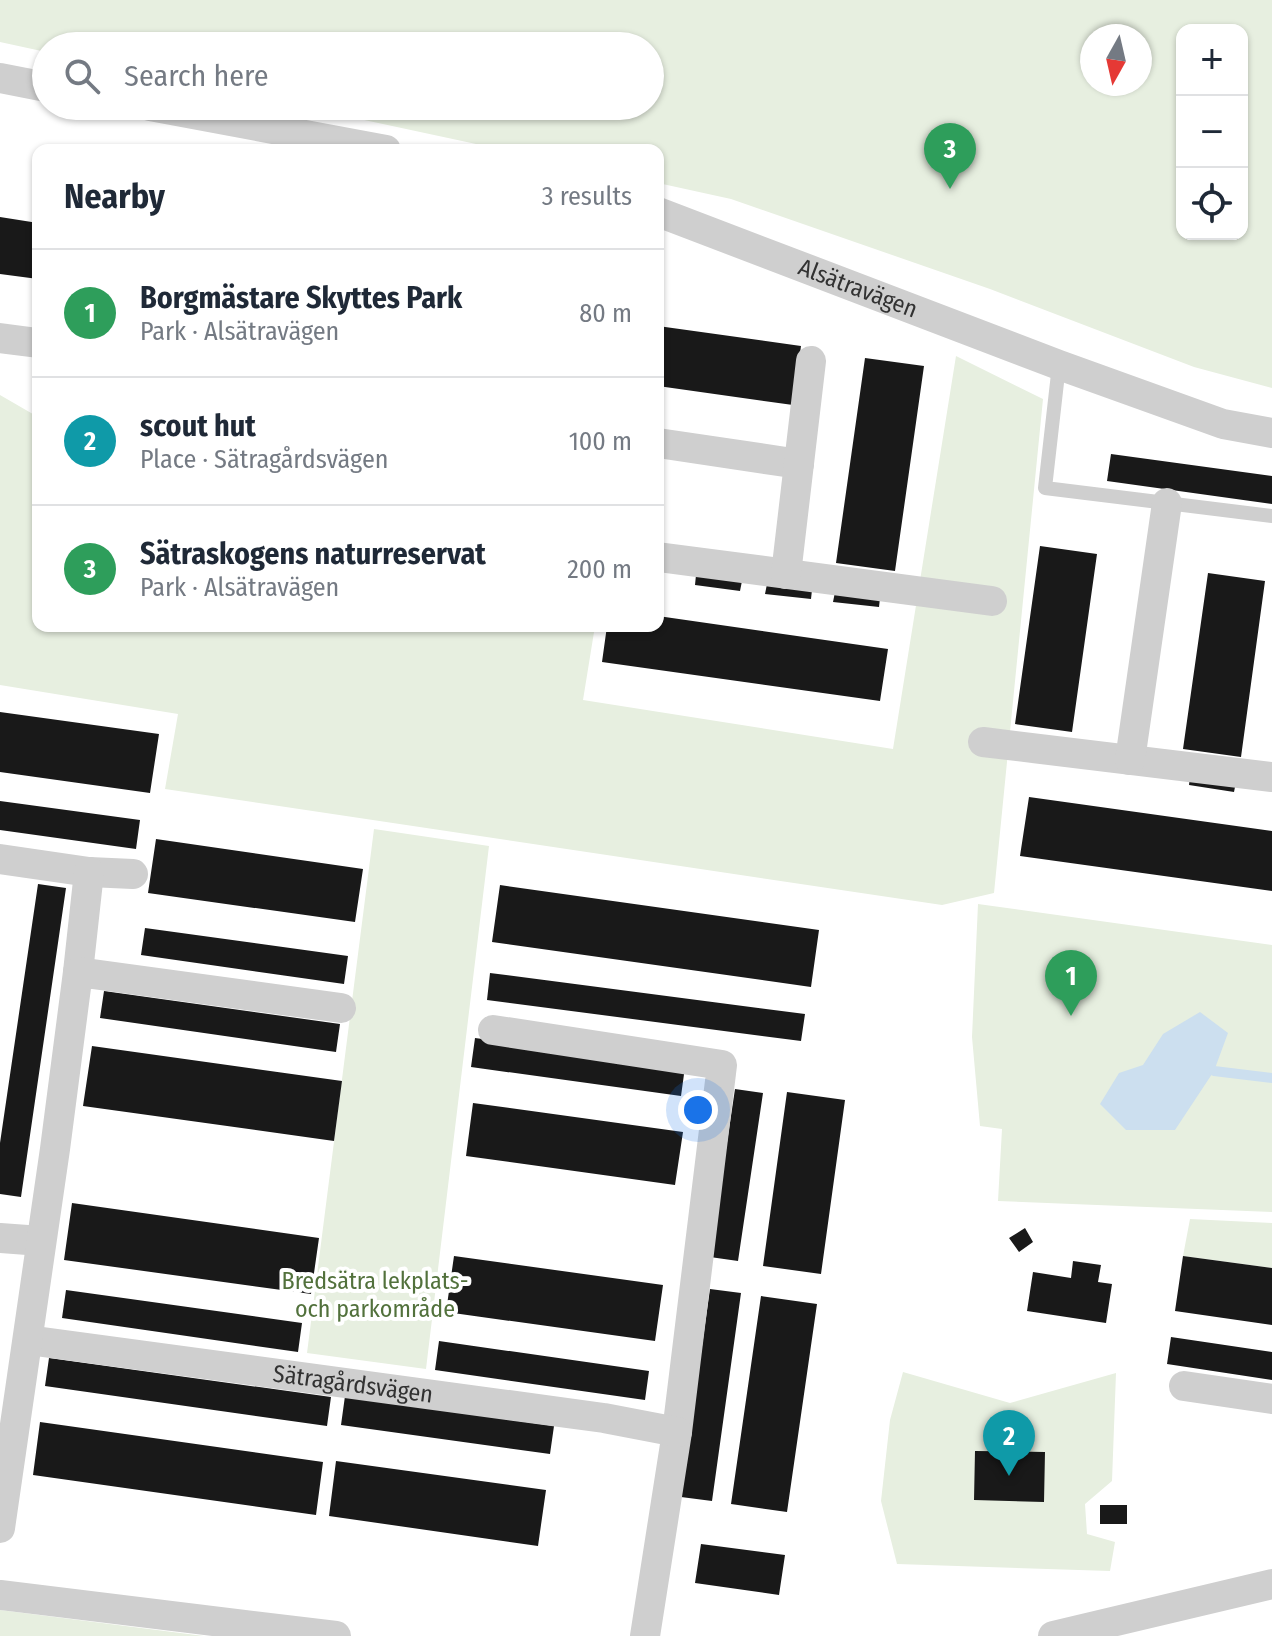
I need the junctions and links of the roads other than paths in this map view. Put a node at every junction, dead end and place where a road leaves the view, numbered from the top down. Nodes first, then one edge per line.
1 (0, 78) edge
2 (32, 84) edge
3 (225, 120) edge
4 (354, 144) edge
5 (664, 214) edge
6 (0, 338) edge
7 (32, 342) edge
8 (811, 361) dead end
9 (1059, 365) junction
10 (1272, 433) edge
11 (664, 444) edge
12 (799, 464) junction
13 (1167, 503) junction
14 (1272, 516) edge
15 (664, 558) edge
16 (786, 574) junction
17 (992, 601) dead end
18 (983, 742) dead end
19 (1130, 760) junction
20 (1272, 777) edge
21 (0, 859) edge
22 (89, 872) junction
23 (133, 874) dead end
24 (78, 972) junction
25 (341, 1008) dead end
26 (493, 1030) dead end
27 (0, 1238) edge
28 (41, 1241) junction
29 (28, 1340) junction
30 (1184, 1386) dead end
31 (1272, 1399) edge
32 (677, 1432) junction
33 (1, 1513) edge
34 (1272, 1584) edge
35 (0, 1595) edge
36 (336, 1636) edge
37 (645, 1636) edge
38 (1053, 1636) edge

1 - 2 street
3 - 4 street
5 - 9 street, Alsätravägen
6 - 7 street
8 - 12 street
9 - 10 street, Alsätravägen
9 - 13 lane
11 - 12 street
12 - 16 street
13 - 14 lane
13 - 19 street
15 - 16 street
16 - 17 street
18 - 19 street
19 - 20 street
21 - 22 street
22 - 23 street
22 - 24 street
24 - 25 street
24 - 28 street
26 - 32 street
27 - 28 street
28 - 29 street
29 - 32 street, Sätragårdsvägen
29 - 33 street
30 - 31 street
32 - 37 street
34 - 38 street
35 - 36 street

